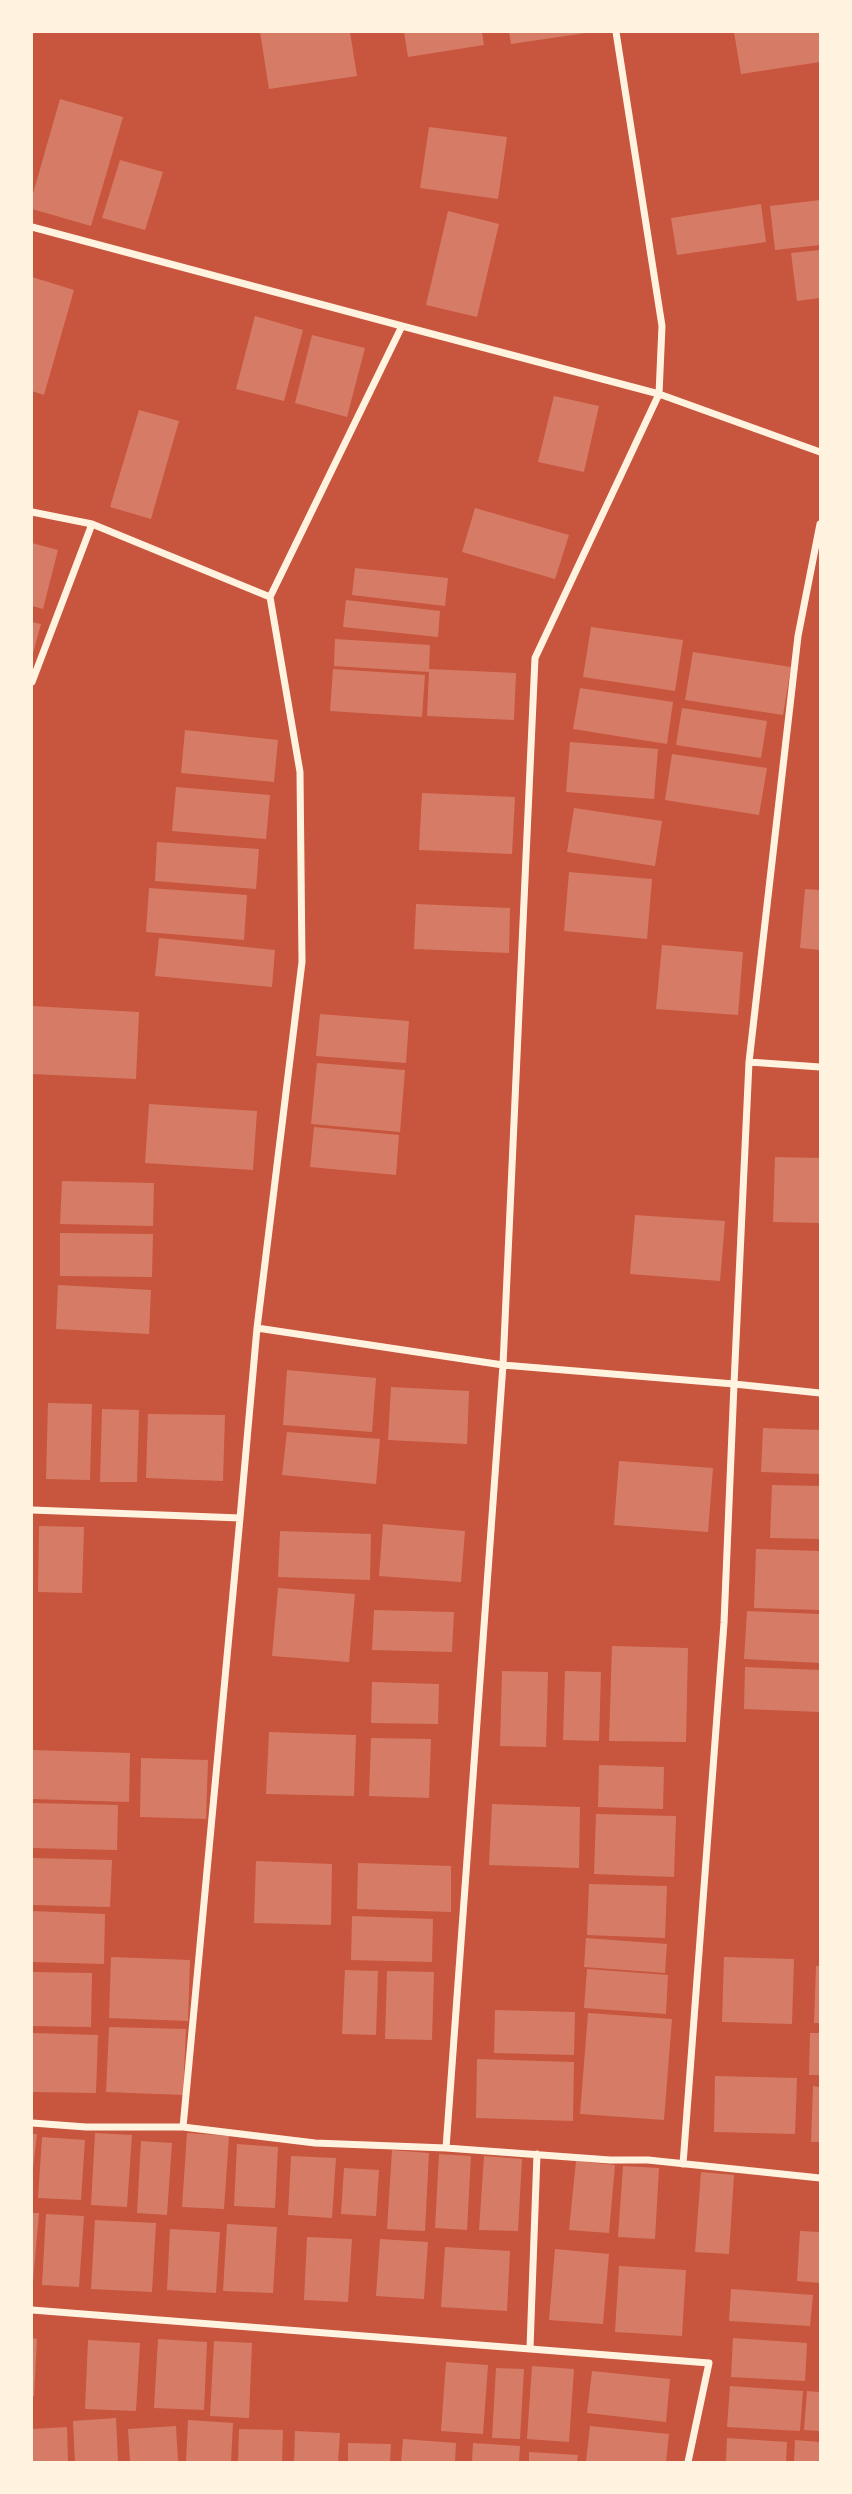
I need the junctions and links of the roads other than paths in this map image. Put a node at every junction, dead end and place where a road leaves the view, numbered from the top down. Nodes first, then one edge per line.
1 (616, 32) edge
2 (32, 227) edge
3 (402, 326) junction
4 (659, 394) junction
5 (821, 452) edge
6 (32, 512) edge
7 (92, 524) junction
8 (821, 524) edge
9 (270, 597) junction
10 (32, 682) edge
11 (749, 1062) junction
12 (821, 1067) edge
13 (257, 1328) junction
14 (503, 1365) junction
15 (734, 1384) junction
16 (821, 1393) edge
17 (32, 1510) edge
18 (240, 1518) junction
19 (32, 2123) edge
20 (183, 2127) junction
21 (446, 2148) junction
22 (537, 2154) junction
23 (683, 2164) junction
24 (821, 2178) edge
25 (32, 2310) edge
26 (530, 2348) junction
27 (688, 2462) edge

1 - 4 street
2 - 3 street
3 - 4 street
3 - 9 street
4 - 5 street
4 - 14 street
6 - 7 street
7 - 9 street
7 - 10 street
8 - 11 street
9 - 13 street
11 - 12 street
11 - 15 street
13 - 14 street
13 - 18 street
14 - 15 street
14 - 21 street
15 - 16 street
15 - 23 street
17 - 18 street
18 - 20 street
19 - 20 street
20 - 21 street
21 - 22 street
22 - 23 street
22 - 26 street
23 - 24 street
25 - 26 street
26 - 27 street

